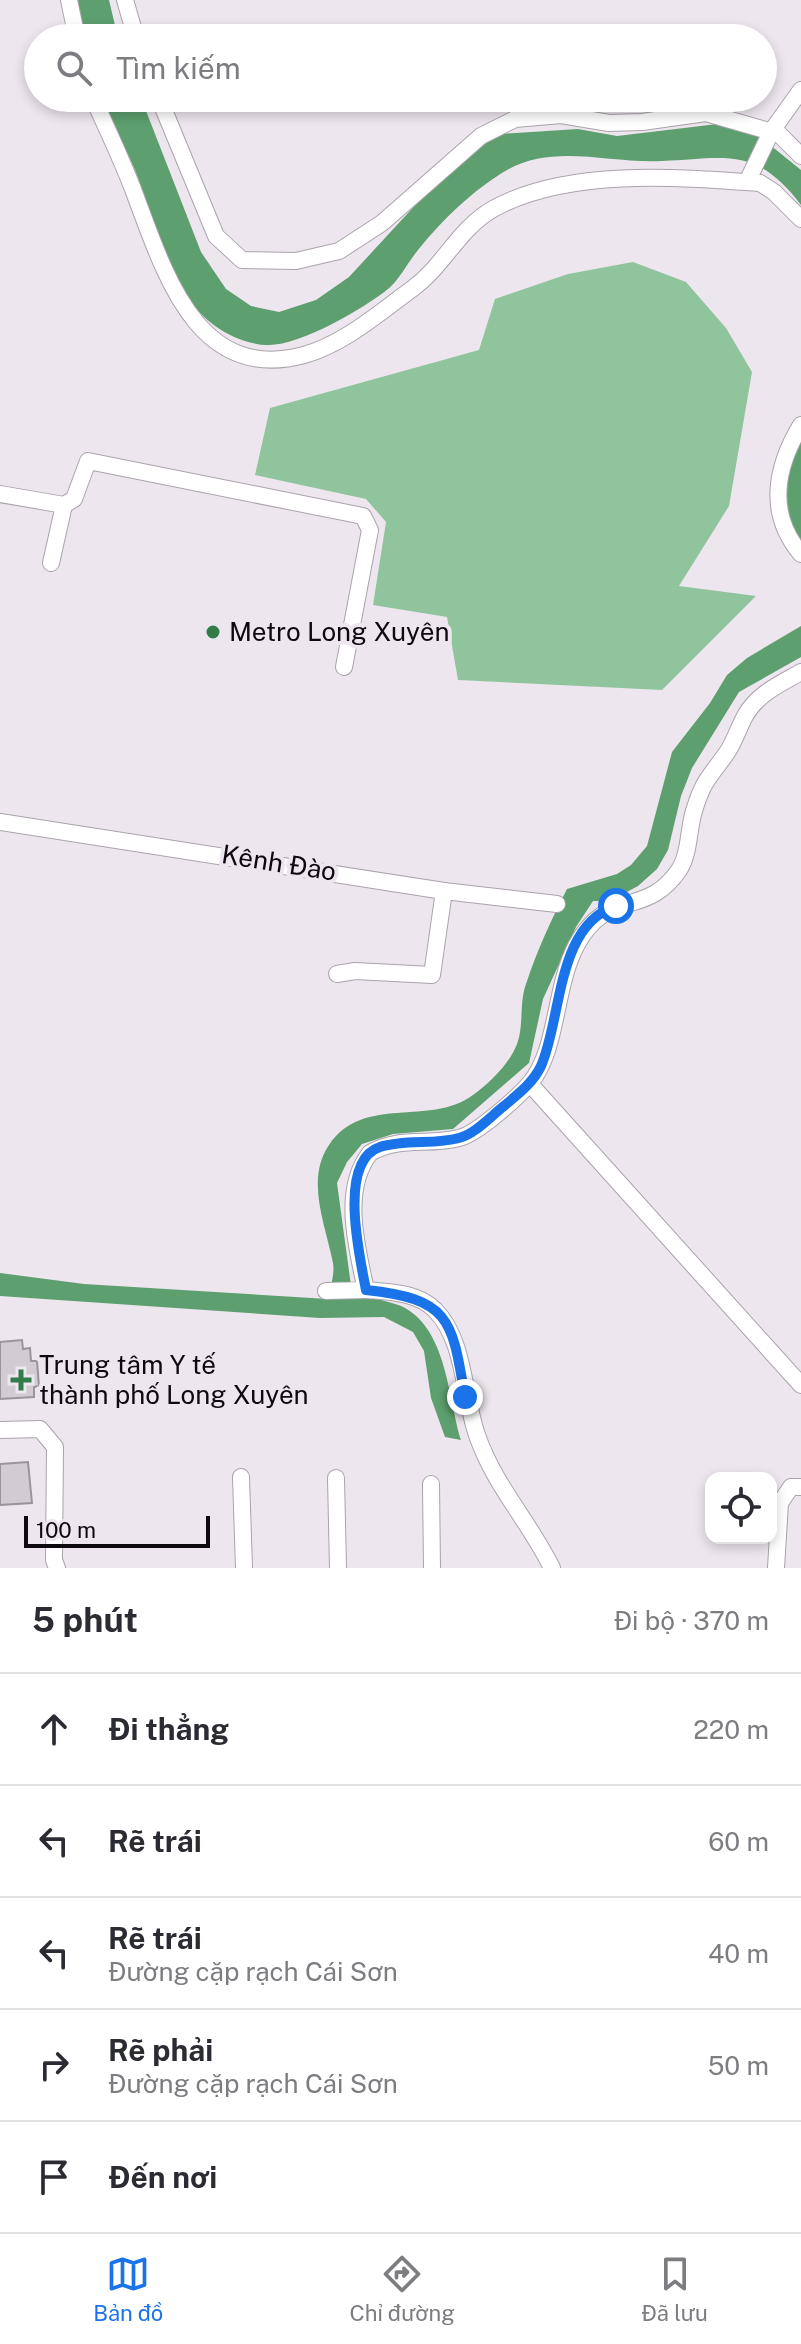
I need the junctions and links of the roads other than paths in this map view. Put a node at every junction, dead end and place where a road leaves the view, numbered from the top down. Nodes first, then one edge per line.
1 (69, 0) edge
2 (125, 0) edge
3 (74, 24) edge
4 (132, 24) edge
5 (801, 90) edge
6 (99, 112) edge
7 (165, 112) edge
8 (770, 135) junction
9 (801, 156) edge
10 (750, 176) junction
11 (801, 219) edge
12 (801, 425) edge
13 (0, 494) edge
14 (64, 505) junction
15 (801, 554) edge
16 (51, 563) dead end
17 (344, 667) dead end
18 (801, 672) edge
19 (0, 822) edge
20 (444, 891) junction
21 (557, 904) dead end
22 (337, 974) dead end
23 (530, 1084) junction
24 (362, 1290) junction
25 (326, 1291) dead end
26 (801, 1385) edge
27 (0, 1430) edge
28 (241, 1477) dead end
29 (336, 1478) dead end
30 (431, 1484) dead end
31 (801, 1487) edge
32 (57, 1568) edge
33 (244, 1568) edge
34 (338, 1568) edge
35 (432, 1568) edge
36 (552, 1568) edge
37 (776, 1568) edge

1 - 3 street
2 - 4 street
5 - 8 street
6 - 10 street
7 - 8 street
8 - 9 street
8 - 10 street
10 - 11 street
12 - 15 street
13 - 14 street
14 - 16 street
14 - 17 street
18 - 23 street
19 - 20 street, Kênh Đào
20 - 21 street, Kênh Đào
20 - 22 street
23 - 24 street
23 - 26 street
24 - 25 street
24 - 36 street
27 - 32 street
28 - 33 street
29 - 34 street
30 - 35 street
31 - 37 street

